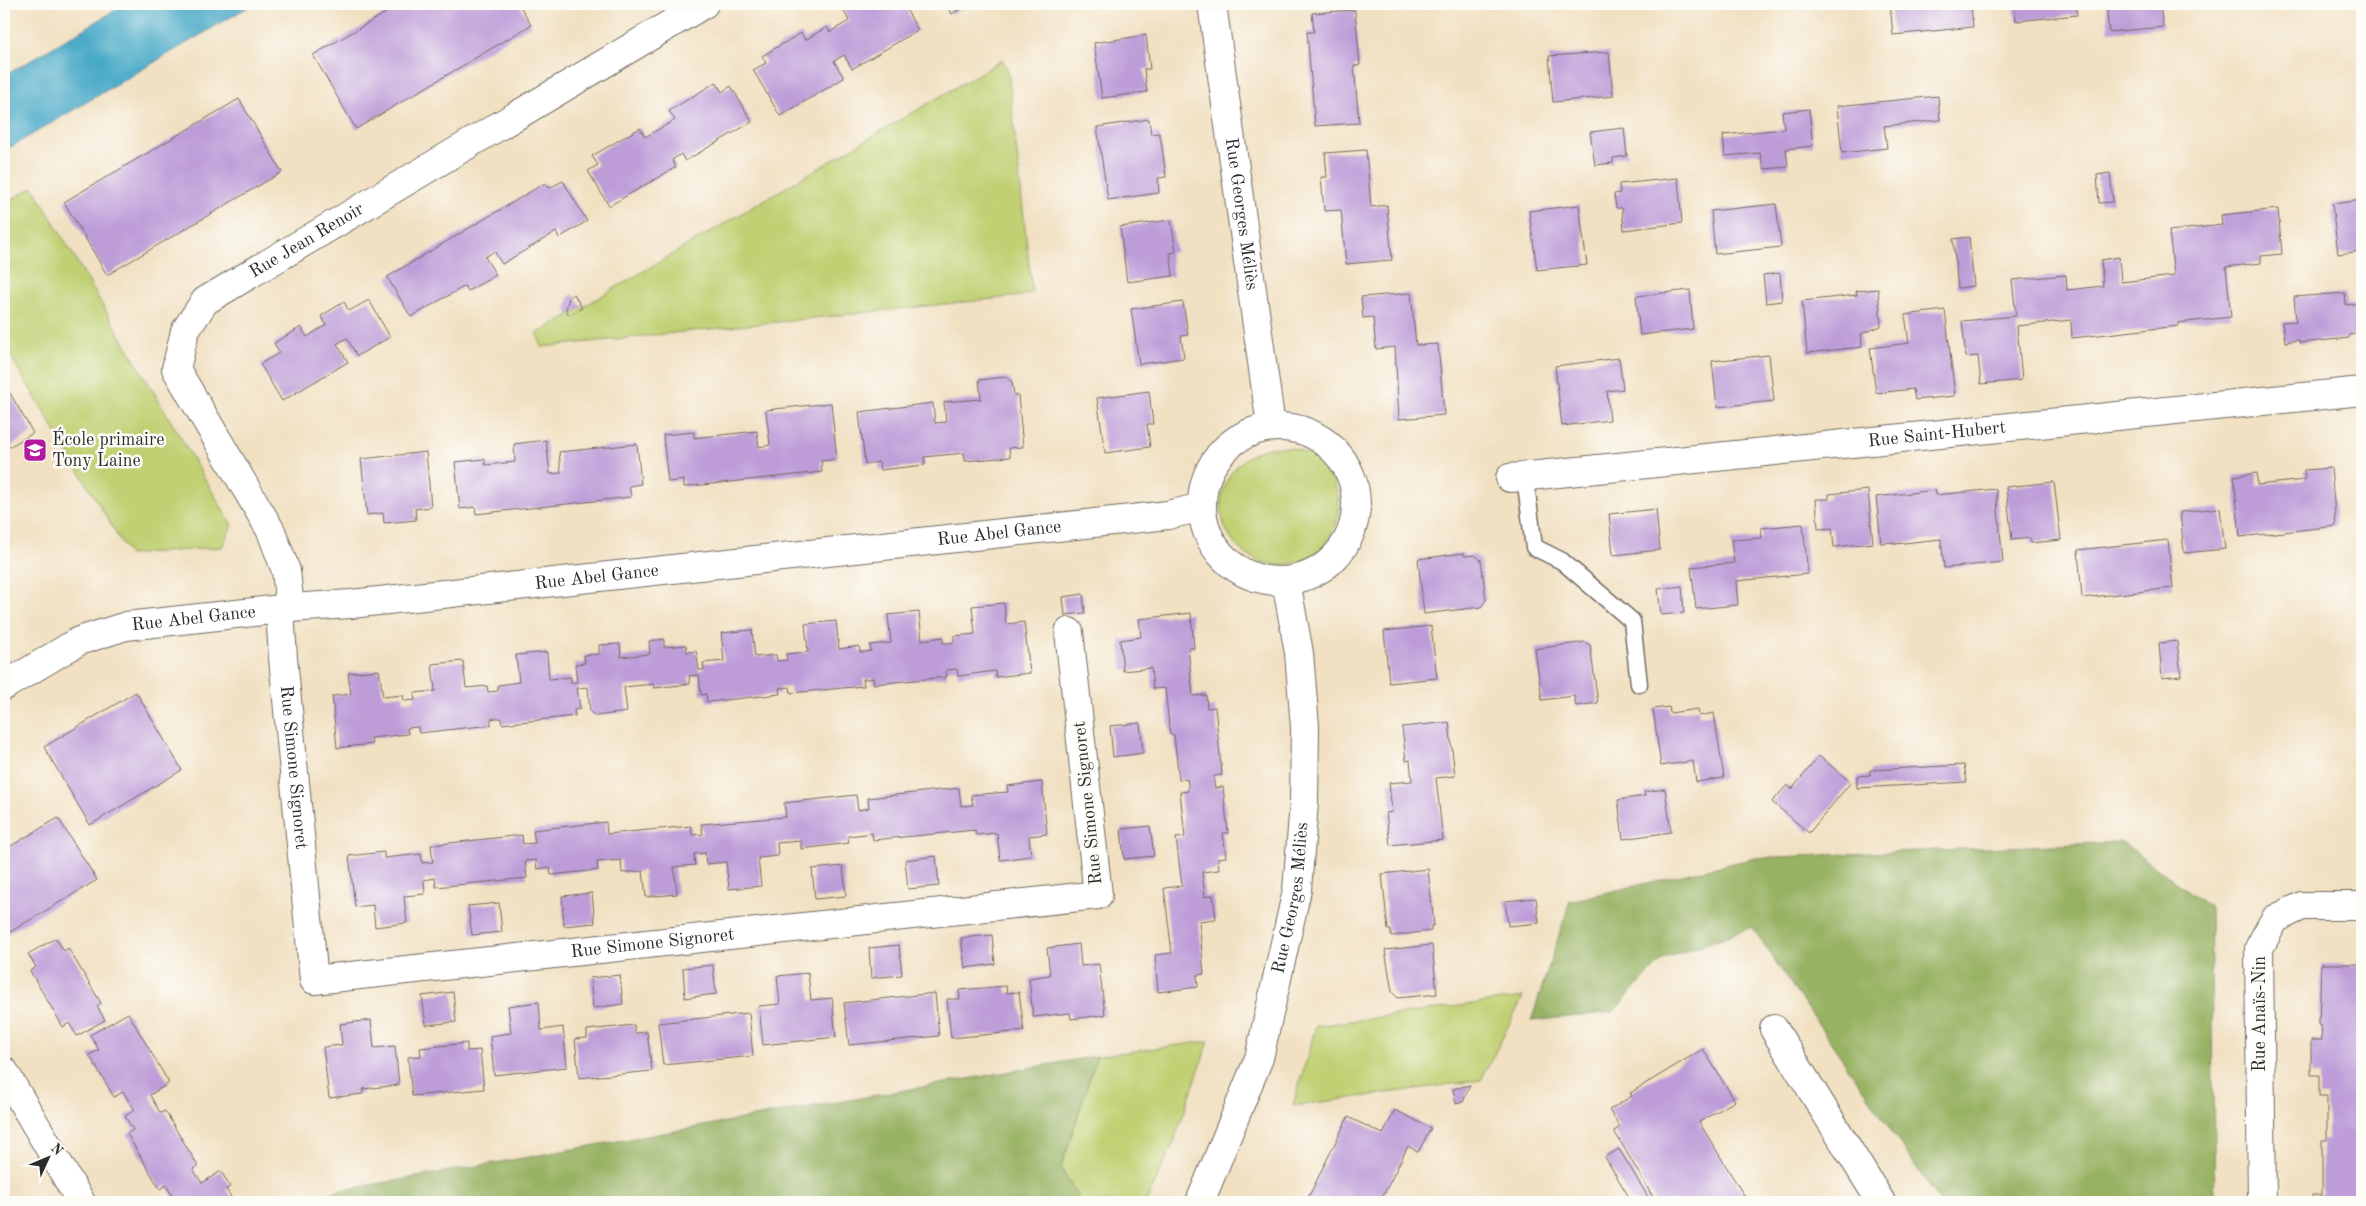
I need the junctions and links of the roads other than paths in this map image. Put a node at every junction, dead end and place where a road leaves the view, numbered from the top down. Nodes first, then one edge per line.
1 (704, 4) edge
2 (1212, 4) edge
3 (2362, 391) edge
4 (1271, 426) junction
5 (1518, 477) joint
6 (1202, 507) junction
7 (1286, 581) junction
8 (285, 609) junction
9 (1069, 632) dead end
10 (1639, 684) dead end
11 (4, 686) edge
12 (2362, 906) edge
13 (1774, 1029) dead end
14 (4, 1071) edge
15 (81, 1202) edge
16 (1200, 1202) edge
17 (1881, 1202) edge
18 (2262, 1202) edge

1 - 8 street, Rue Jean Renoir
2 - 4 street, Rue Georges Méliès
3 - 5 street, Rue Saint-Hubert
4 - 6 street
4 - 7 street
5 - 10 lane
6 - 7 street
6 - 8 street, Rue Abel Gance
7 - 16 street, Rue Georges Méliès
8 - 9 street, Rue Simone Signoret
8 - 11 street, Rue Abel Gance
12 - 18 street, Rue Anaïs-Nin
13 - 17 street
14 - 15 street

